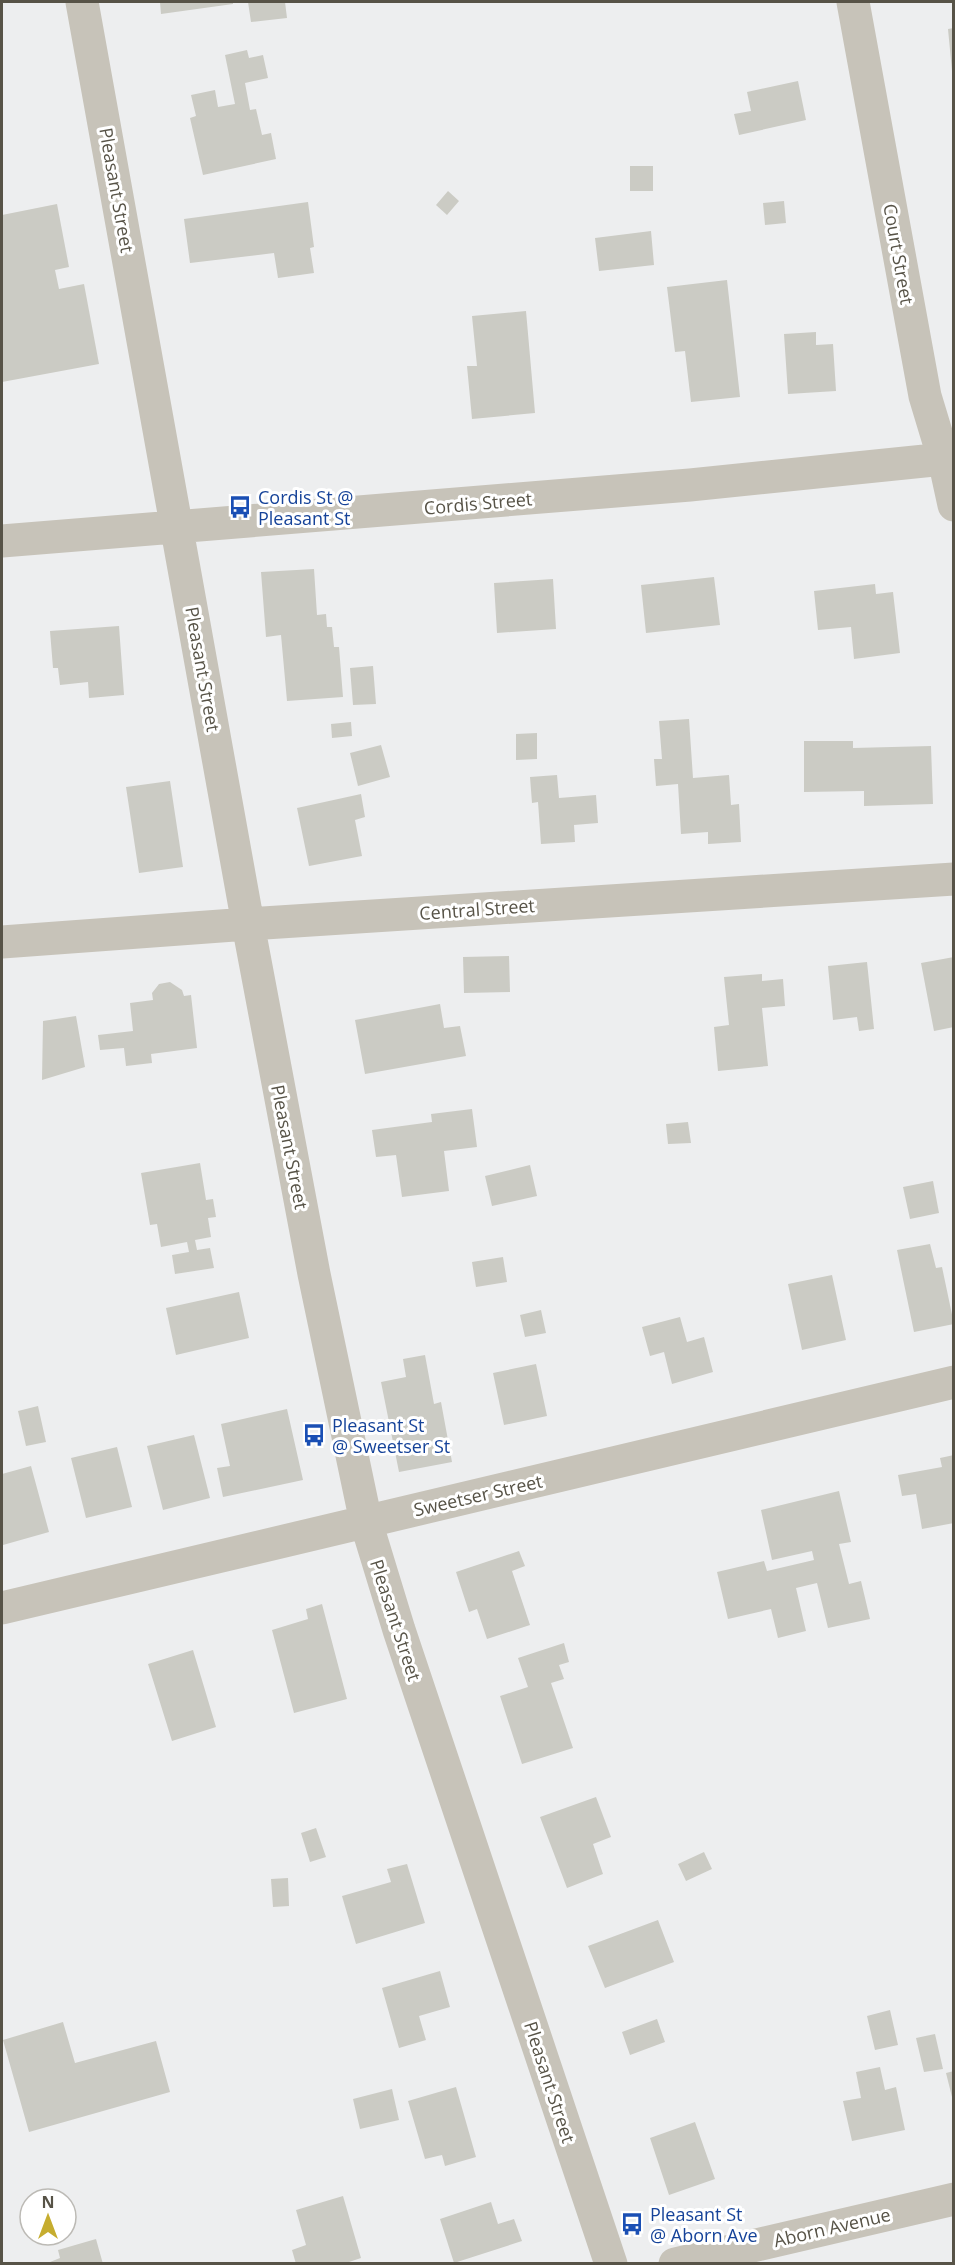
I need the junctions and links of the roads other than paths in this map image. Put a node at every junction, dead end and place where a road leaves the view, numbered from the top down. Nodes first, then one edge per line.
1 (82, 2) edge
2 (853, 2) edge
3 (949, 458) edge
4 (954, 505) edge
5 (178, 528) junction
6 (2, 541) edge
7 (954, 879) edge
8 (248, 924) junction
9 (2, 942) edge
10 (954, 1382) edge
11 (366, 1522) junction
12 (2, 1608) edge
13 (954, 2199) edge
14 (611, 2264) edge
15 (675, 2264) edge

1 - 5 street, Pleasant Street
2 - 3 street, Court Street
3 - 4 street, Court Street
3 - 5 street, Cordis Street
5 - 6 street, Cordis Street
5 - 8 street, Pleasant Street
7 - 8 street, Central Street
8 - 9 street, Central Street
8 - 11 street, Pleasant Street
10 - 11 street, Sweetser Street
11 - 12 street, Sweetser Street
11 - 14 street, Pleasant Street
13 - 15 street, Aborn Avenue

